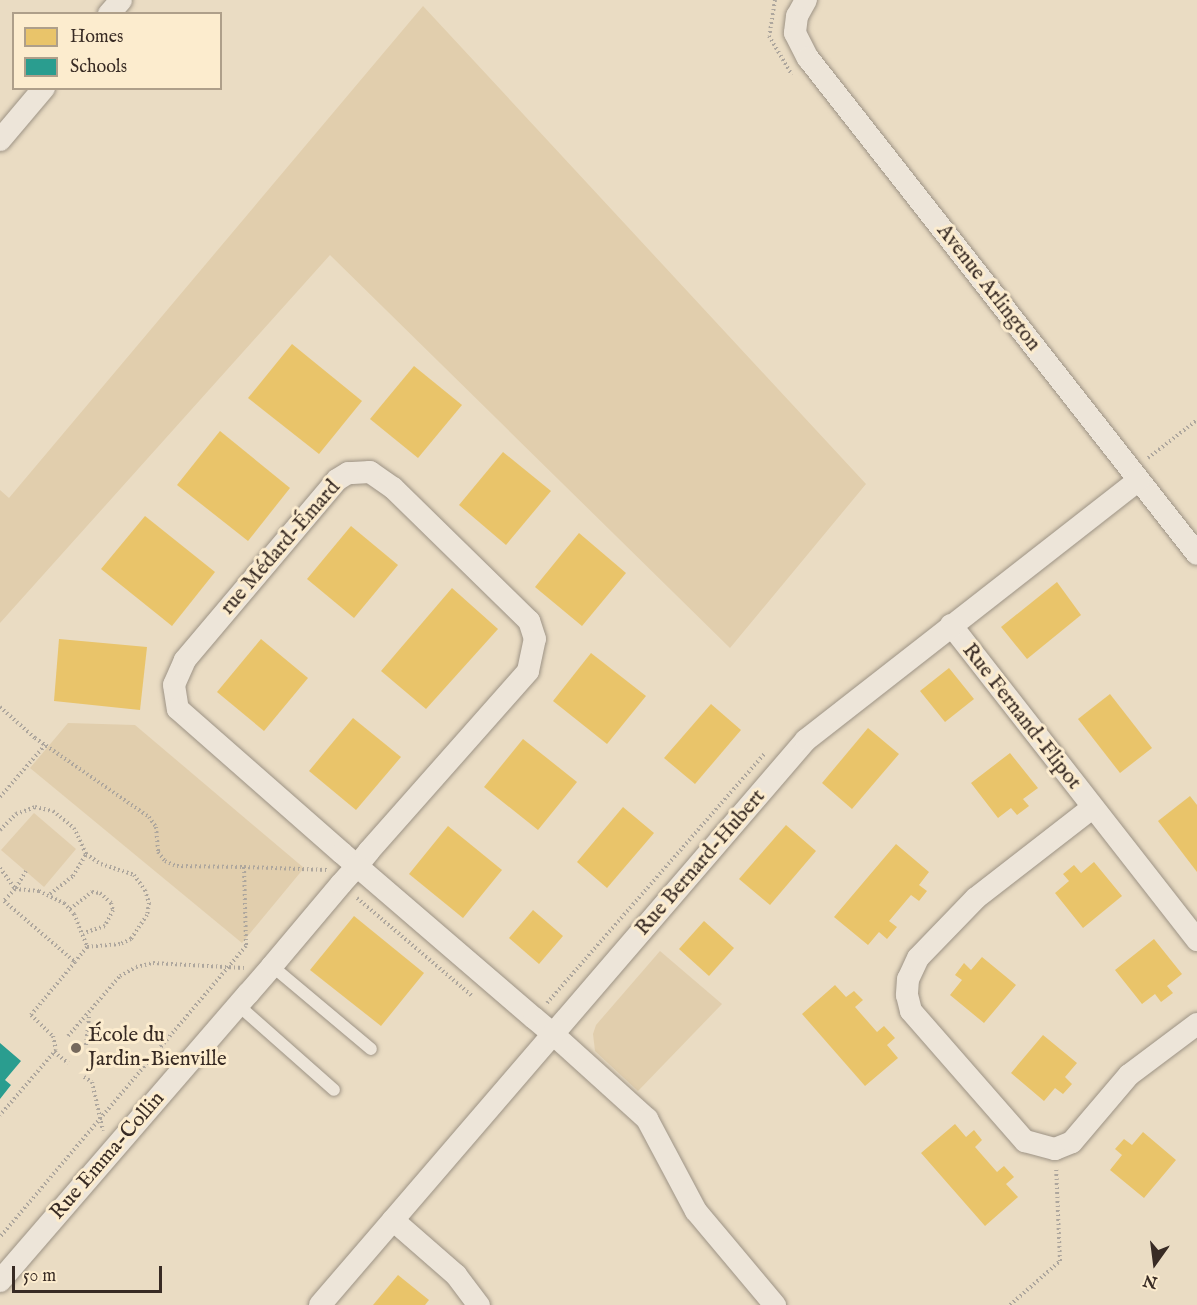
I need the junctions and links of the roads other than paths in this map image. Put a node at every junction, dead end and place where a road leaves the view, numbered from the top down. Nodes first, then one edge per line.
1 (121, 0) edge
2 (801, 8) edge
3 (111, 12) edge
4 (42, 90) edge
5 (0, 140) edge
6 (1142, 470) junction
7 (1197, 554) edge
8 (951, 625) junction
9 (1092, 808) junction
10 (357, 866) junction
11 (1197, 940) edge
12 (272, 966) junction
13 (238, 1005) junction
14 (1197, 1024) edge
15 (553, 1034) junction
16 (371, 1049) dead end
17 (334, 1090) dead end
18 (393, 1220) junction
19 (0, 1281) edge
20 (320, 1305) edge
21 (479, 1305) edge
22 (775, 1305) edge

1 - 3 street
2 - 6 street, Avenue Arlington
4 - 5 street
6 - 7 street, Avenue Arlington
6 - 8 street, Rue Bernard-Hubert
8 - 9 street, Rue Fernand-Flipot
8 - 15 street, Rue Bernard-Hubert
9 - 11 street, Rue Fernand-Flipot
9 - 14 street, Rue Fernand-Flipot
10 - 10 street, rue Médard-Émard
10 - 12 street, Rue Emma-Collin
10 - 15 street, rue Médard-Émard
12 - 13 street, Rue Emma-Collin
12 - 16 lane
13 - 17 lane
13 - 19 street, Rue Emma-Collin
15 - 18 street, Rue Bernard-Hubert
15 - 22 street, rue Médard-Émard
18 - 20 street, Rue Bernard-Hubert
18 - 21 street

